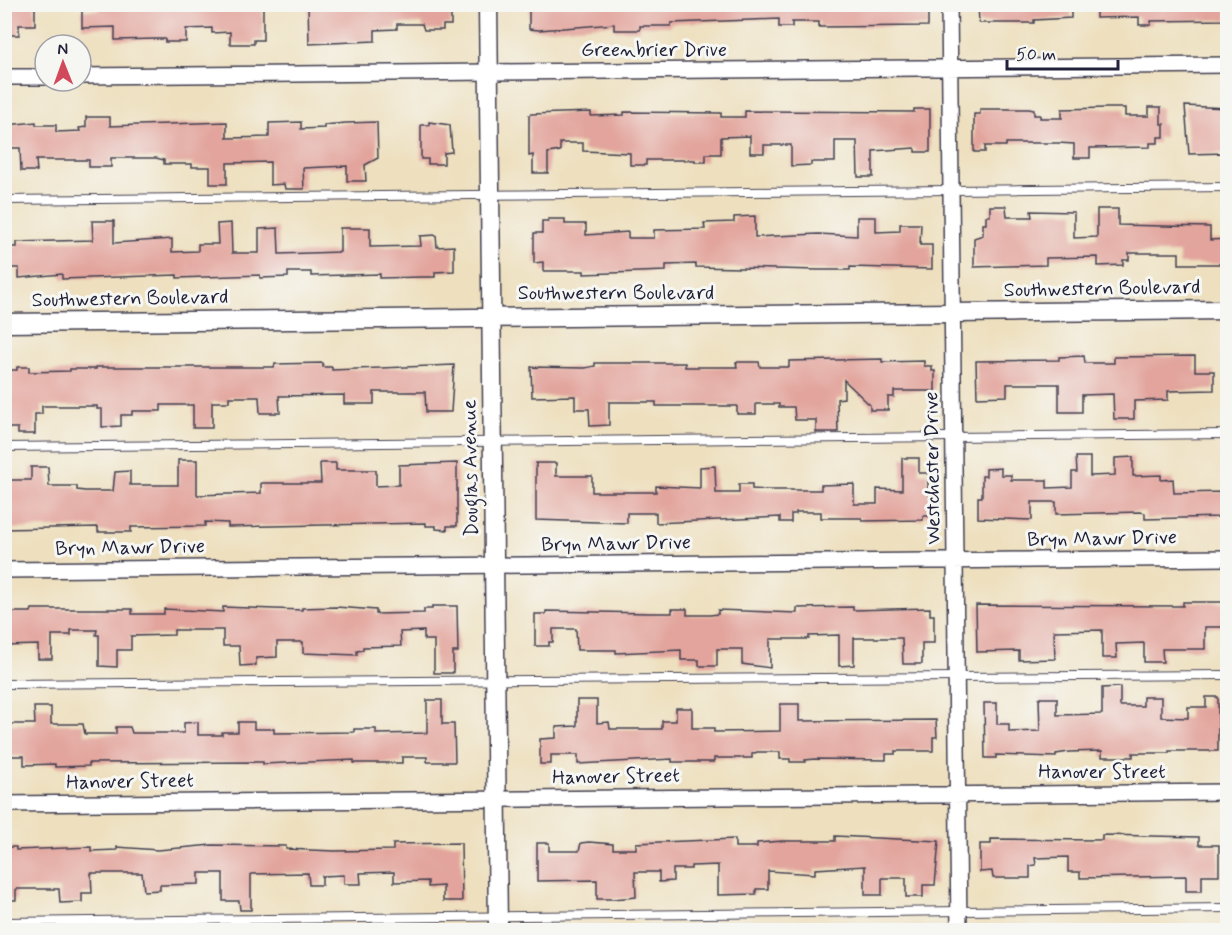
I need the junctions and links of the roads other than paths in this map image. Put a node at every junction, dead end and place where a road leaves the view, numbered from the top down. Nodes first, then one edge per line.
1 (488, 4) edge
2 (949, 4) edge
3 (1227, 65) edge
4 (950, 69) junction
5 (488, 72) junction
6 (93, 76) edge
7 (4, 77) edge
8 (33, 77) edge
9 (1227, 187) edge
10 (951, 191) junction
11 (490, 195) junction
12 (4, 200) edge
13 (1227, 310) edge
14 (953, 313) junction
15 (492, 317) junction
16 (4, 323) edge
17 (1227, 434) edge
18 (954, 437) junction
19 (493, 443) junction
20 (4, 447) edge
21 (1227, 558) edge
22 (955, 561) junction
23 (494, 566) junction
24 (4, 570) edge
25 (1227, 675) edge
26 (956, 677) junction
27 (495, 681) junction
28 (4, 684) edge
29 (1227, 792) edge
30 (957, 794) junction
31 (497, 799) junction
32 (4, 804) edge
33 (1227, 908) edge
34 (958, 910) junction
35 (4, 922) edge
36 (498, 923) edge
37 (959, 930) edge

1 - 5 street, Douglas Avenue
2 - 4 street, Westchester Drive
3 - 4 street, Greenbrier Drive
4 - 5 street, Greenbrier Drive
4 - 10 street, Westchester Drive
5 - 6 street, Greenbrier Drive
5 - 11 street, Douglas Avenue
7 - 8 street
9 - 10 lane
10 - 11 lane
10 - 14 street, Westchester Drive
11 - 12 lane
11 - 15 street, Douglas Avenue
13 - 14 street, Southwestern Boulevard
14 - 15 street, Southwestern Boulevard
14 - 18 street, Westchester Drive
15 - 16 street, Southwestern Boulevard
15 - 19 street, Douglas Avenue
17 - 18 lane
18 - 19 lane
18 - 22 street, Westchester Drive
19 - 20 lane
19 - 23 street, Douglas Avenue
21 - 22 street, Bryn Mawr Drive
22 - 23 street, Bryn Mawr Drive
22 - 26 street, Westchester Drive
23 - 24 street, Bryn Mawr Drive
23 - 27 street, Douglas Avenue
25 - 26 lane
26 - 27 lane
26 - 30 street, Westchester Drive
27 - 28 lane
27 - 31 street, Douglas Avenue
29 - 30 street, Hanover Street
30 - 31 street, Hanover Street
30 - 34 street, Westchester Drive
31 - 32 street, Hanover Street
31 - 36 street, Douglas Avenue
33 - 34 lane
34 - 36 lane
34 - 37 street, Westchester Drive
35 - 36 lane

